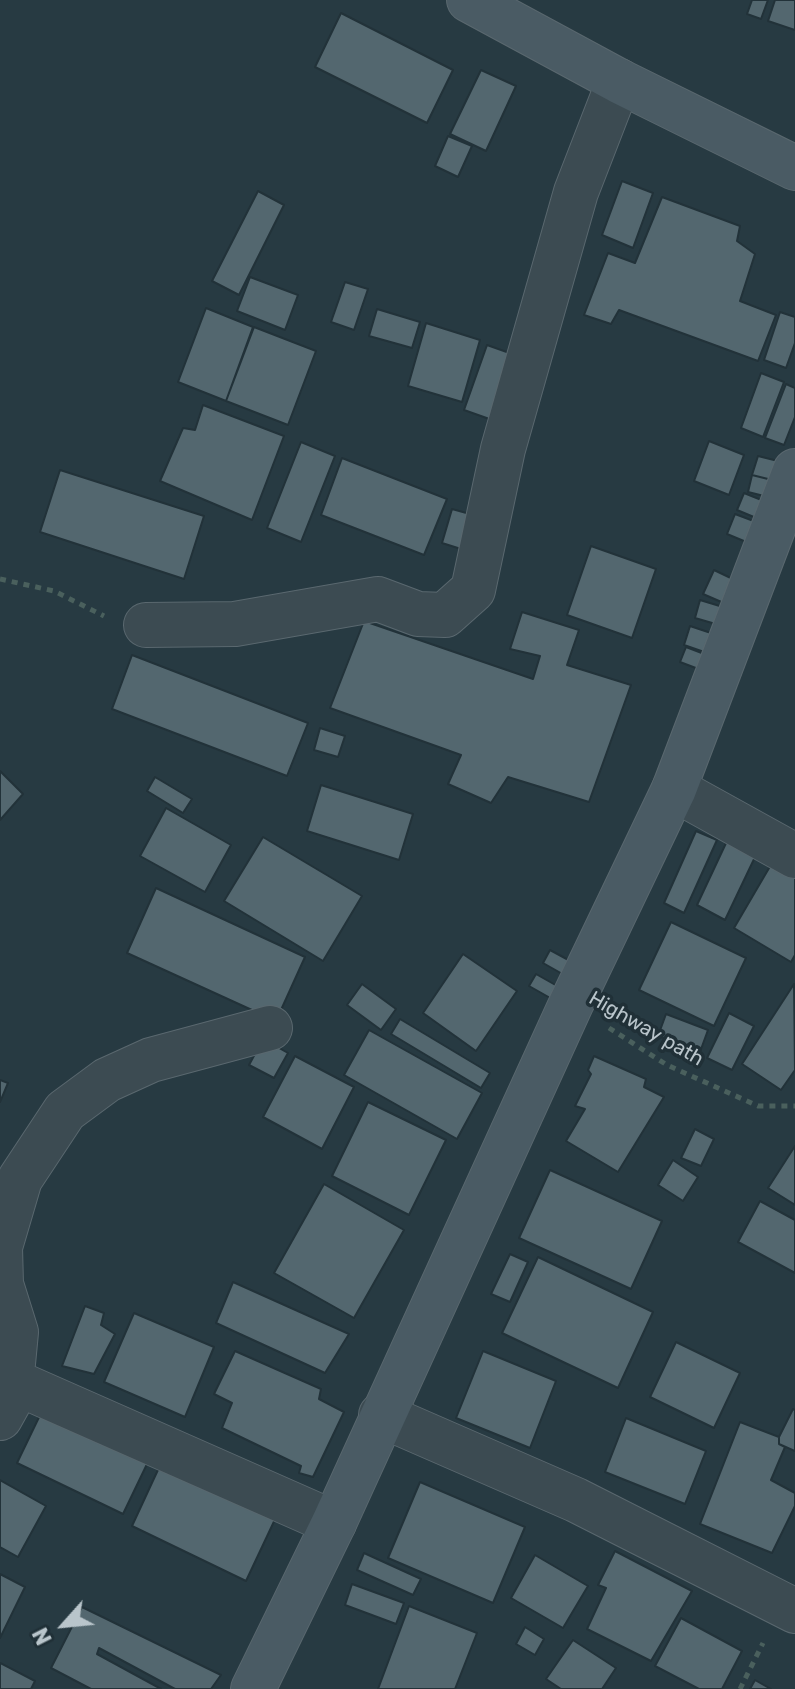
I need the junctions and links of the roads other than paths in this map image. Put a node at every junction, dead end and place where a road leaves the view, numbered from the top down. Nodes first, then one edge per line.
1 (469, 0) edge
2 (619, 81) junction
3 (795, 168) edge
4 (795, 471) edge
5 (146, 625) road end
6 (674, 789) junction
7 (795, 856) edge
8 (270, 1028) dead end
9 (10, 1401) edge
10 (381, 1415) junction
11 (334, 1523) junction
12 (795, 1611) edge
13 (253, 1689) edge

1 - 2 street
2 - 3 street
2 - 5 street
4 - 6 street
6 - 7 street
6 - 10 street
8 - 9 street
9 - 11 street
10 - 11 street
10 - 12 street
11 - 13 street

